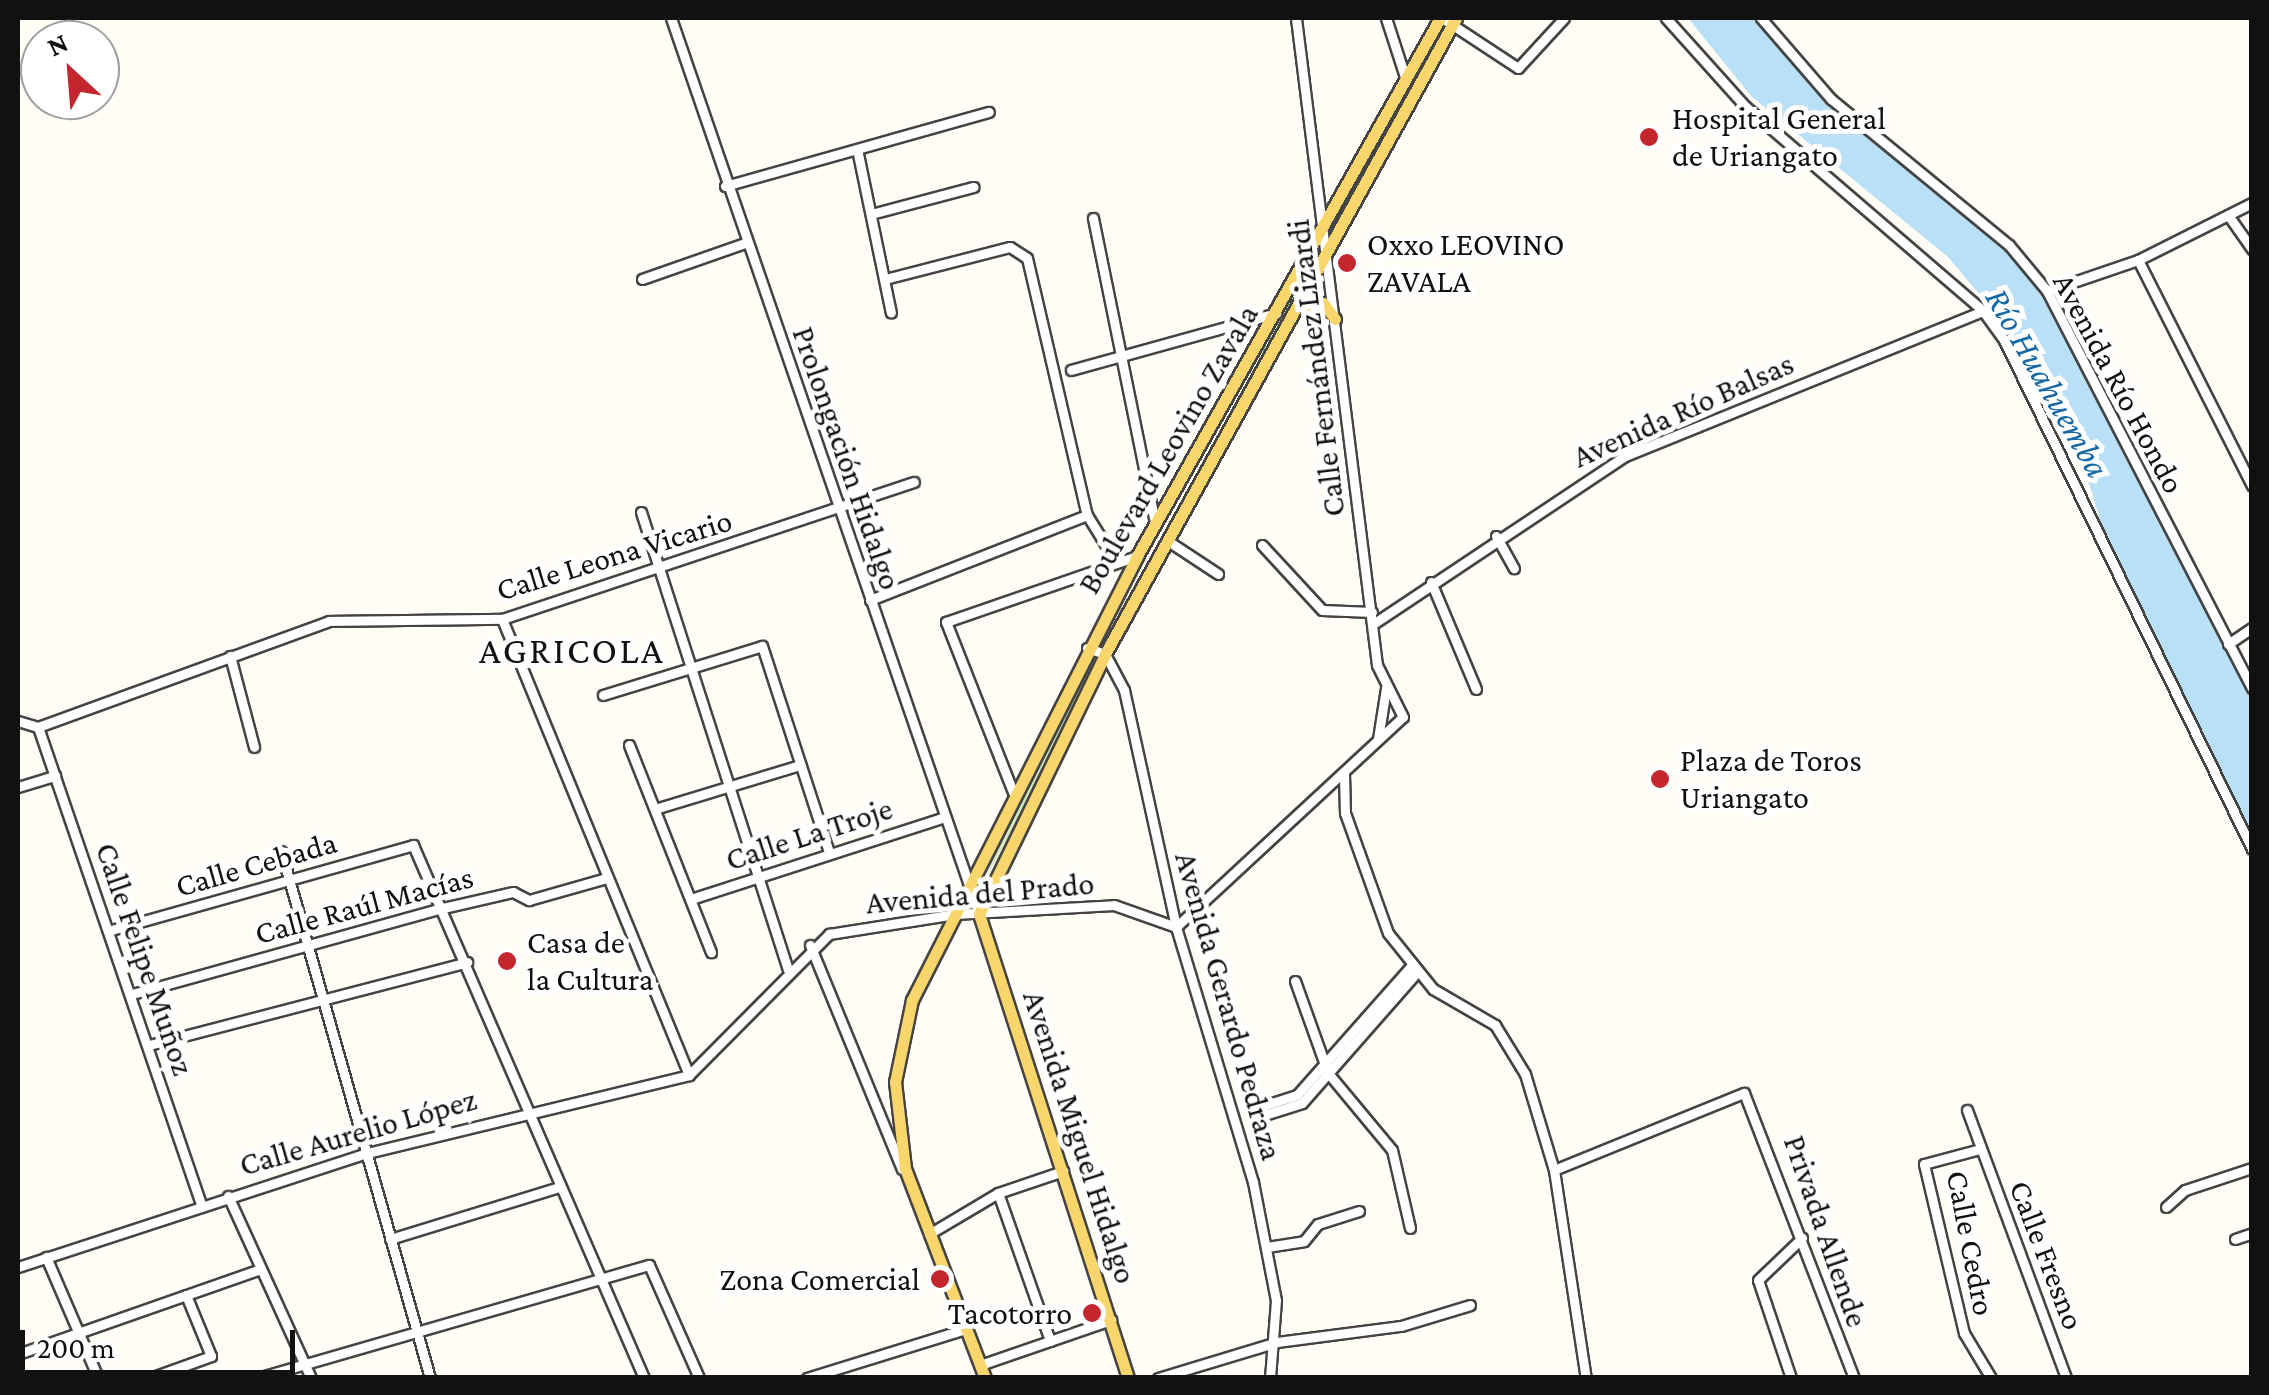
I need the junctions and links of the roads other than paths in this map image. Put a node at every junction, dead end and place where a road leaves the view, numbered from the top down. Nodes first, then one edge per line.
1 (670, 18) edge
2 (1296, 18) edge
3 (1386, 18) edge
4 (1564, 18) edge
5 (1666, 18) edge
6 (1761, 18) edge
7 (1448, 19) edge
8 (1406, 77) junction
9 (989, 112) dead end
10 (858, 149) junction
11 (725, 186) junction
12 (973, 187) dead end
13 (2252, 203) edge
14 (871, 214) junction
15 (2228, 214) junction
16 (1093, 218) dead end
17 (1325, 227) junction
18 (745, 243) junction
19 (2252, 249) edge
20 (1326, 256) junction
21 (2138, 260) junction
22 (885, 278) junction
23 (642, 279) dead end
24 (2046, 291) junction
25 (1286, 300) junction
26 (1299, 306) junction
27 (1983, 311) junction
28 (1278, 312) junction
29 (890, 313) dead end
30 (1334, 319) junction
31 (1119, 357) junction
32 (1071, 370) dead end
33 (2250, 481) edge
34 (914, 482) dead end
35 (840, 511) junction
36 (641, 512) dead end
37 (1087, 514) junction
38 (1156, 527) junction
39 (1496, 536) junction
40 (1168, 541) junction
41 (1262, 546) dead end
42 (1136, 556) junction
43 (1113, 557) junction
44 (663, 568) junction
45 (1514, 568) dead end
46 (1218, 574) dead end
47 (1431, 582) junction
48 (870, 600) junction
49 (1372, 612) junction
50 (502, 619) junction
51 (1374, 624) junction
52 (2252, 628) edge
53 (2228, 644) junction
54 (1087, 648) junction
55 (1105, 654) junction
56 (230, 656) junction
57 (689, 669) junction
58 (1386, 688) junction
59 (1476, 688) dead end
60 (2252, 688) edge
61 (603, 695) dead end
62 (18, 720) edge
63 (38, 728) junction
64 (1378, 739) junction
65 (629, 745) dead end
66 (254, 746) dead end
67 (800, 765) junction
68 (1344, 772) junction
69 (1022, 774) junction
70 (55, 776) junction
71 (1037, 782) junction
72 (18, 786) edge
73 (728, 788) junction
74 (1013, 792) junction
75 (655, 809) junction
76 (942, 818) junction
77 (2252, 850) edge
78 (281, 851) dead end
79 (829, 852) junction
80 (607, 878) junction
81 (754, 878) junction
82 (968, 879) junction
83 (289, 880) junction
84 (691, 899) junction
85 (443, 908) junction
86 (955, 914) junction
87 (979, 914) junction
88 (1176, 928) junction
89 (111, 930) junction
90 (308, 944) junction
91 (810, 944) junction
92 (710, 952) dead end
93 (467, 962) junction
94 (1414, 969) junction
95 (788, 970) junction
96 (1295, 981) dead end
97 (132, 994) junction
98 (324, 1001) junction
99 (149, 1045) junction
100 (1327, 1068) junction
101 (689, 1075) junction
102 (527, 1109) junction
103 (1967, 1110) dead end
104 (1980, 1149) junction
105 (367, 1154) junction
106 (2252, 1168) edge
107 (1554, 1170) junction
108 (1062, 1171) junction
109 (908, 1182) junction
110 (559, 1186) junction
111 (998, 1192) junction
112 (228, 1196) junction
113 (202, 1207) junction
114 (2166, 1207) dead end
115 (1359, 1212) dead end
116 (1410, 1228) dead end
117 (2252, 1232) edge
118 (928, 1234) junction
119 (390, 1238) junction
120 (1802, 1238) junction
121 (2235, 1239) dead end
122 (1267, 1247) junction
123 (46, 1257) junction
124 (18, 1267) edge
125 (261, 1269) junction
126 (600, 1277) junction
127 (186, 1295) junction
128 (1470, 1305) dead end
129 (1111, 1320) junction
130 (410, 1329) junction
131 (965, 1329) junction
132 (79, 1334) junction
133 (1050, 1342) junction
134 (1276, 1342) junction
135 (18, 1354) edge
136 (303, 1361) junction
137 (983, 1371) edge
138 (98, 1378) edge
139 (150, 1378) edge
140 (257, 1378) edge
141 (311, 1378) edge
142 (430, 1378) edge
143 (644, 1378) edge
144 (700, 1378) edge
145 (807, 1378) edge
146 (1128, 1378) edge
147 (1158, 1378) edge
148 (1270, 1378) edge
149 (1586, 1378) edge
150 (1791, 1378) edge
151 (1854, 1378) edge
152 (1991, 1378) edge
153 (2066, 1378) edge

1 - 11 street, Prolongación Hidalgo
2 - 17 street, Calle Fernández Lizardi
3 - 8 street
4 - 7 street
5 - 27 street
6 - 24 street, Avenida Río Hondo
7 - 8 main road, Boulevard Leovino Zavala
7 - 20 main road, Boulevard Leovino Zavala
8 - 17 main road, Boulevard Leovino Zavala
9 - 10 street
10 - 11 street
10 - 14 street
11 - 18 street, Prolongación Hidalgo
12 - 14 street
13 - 15 street
14 - 22 street
15 - 19 street
15 - 21 street
16 - 31 street
17 - 20 street, Calle Fernández Lizardi
17 - 25 main road, Boulevard Leovino Zavala
18 - 23 street
18 - 35 street, Prolongación Hidalgo
20 - 26 main road, Boulevard Leovino Zavala
20 - 30 street, Calle Fernández Lizardi
21 - 24 street
21 - 33 street
22 - 29 street
22 - 37 street
24 - 53 street, Avenida Río Hondo
25 - 26 main road
25 - 28 main road, Boulevard Leovino Zavala
26 - 30 main road
26 - 40 main road, Boulevard Leovino Zavala
27 - 39 street, Avenida Río Balsas
27 - 77 street
28 - 31 street
28 - 38 main road, Boulevard Leovino Zavala
30 - 49 street, Calle Fernández Lizardi
31 - 32 street
31 - 38 street
34 - 35 street, Calle Leona Vicario
35 - 44 street, Calle Leona Vicario
35 - 48 street, Prolongación Hidalgo
36 - 44 street
37 - 43 street
37 - 48 street
38 - 42 main road, Boulevard Leovino Zavala
39 - 45 street
39 - 47 street, Avenida Río Balsas
40 - 46 street
40 - 55 main road, Boulevard Leovino Zavala
41 - 49 street
42 - 43 street
42 - 54 main road, Boulevard Leovino Zavala
43 - 74 street
44 - 50 street, Calle Leona Vicario
44 - 57 street
47 - 51 street, Avenida Río Balsas
47 - 59 street
48 - 76 street, Prolongación Hidalgo
49 - 51 street, Calle Fernández Lizardi
50 - 56 street, Calle Leona Vicario
50 - 80 street
51 - 58 street, Calle Fernández Lizardi
52 - 53 street
53 - 60 street, Avenida Río Hondo
54 - 55 street
54 - 69 main road, Boulevard Leovino Zavala
55 - 71 main road, Boulevard Leovino Zavala
55 - 88 street, Avenida Gerardo Pedraza
56 - 63 street, Calle Leona Vicario
56 - 66 street
57 - 61 street
57 - 67 street
57 - 73 street
58 - 64 street
58 - 64 street
62 - 63 street
63 - 70 street, Calle Felipe Muñoz
64 - 68 street
65 - 75 street
67 - 73 street
67 - 79 street
68 - 88 street
68 - 94 street
69 - 71 main road
69 - 74 main road, Boulevard Leovino Zavala
70 - 72 street
70 - 89 street, Calle Felipe Muñoz
71 - 87 main road, Boulevard Leovino Zavala
73 - 75 street
73 - 81 street
74 - 82 main road, Boulevard Leovino Zavala
75 - 84 street
76 - 79 street, Calle La Troje
76 - 82 street, Prolongación Hidalgo
78 - 83 street
79 - 81 street, Calle La Troje
80 - 85 street, Calle Raúl Macías
80 - 101 street
81 - 84 street, Calle La Troje
81 - 95 street
82 - 86 main road, Boulevard Leovino Zavala
82 - 87 street, Prolongación Hidalgo
83 - 85 street, Calle Cebada
83 - 89 street, Calle Cebada
83 - 90 street
84 - 92 street
85 - 90 street, Calle Raúl Macías
85 - 93 street
86 - 87 street, Avenida del Prado
86 - 91 street, Avenida del Prado
86 - 109 main road, Boulevard Leovino Zavala
87 - 88 street, Avenida del Prado
87 - 108 main road, Avenida Miguel Hidalgo
88 - 122 street, Avenida Gerardo Pedraza
89 - 97 street, Calle Felipe Muñoz
90 - 97 street, Calle Raúl Macías
90 - 98 street
91 - 95 street
91 - 109 street
93 - 98 street
93 - 102 street
94 - 100 street
94 - 107 street
95 - 101 street
96 - 100 street
97 - 99 street, Calle Felipe Muñoz
98 - 99 street
98 - 105 street
99 - 113 street, Calle Felipe Muñoz
100 - 100 street
100 - 116 street
101 - 102 street, Calle Aurelio López
102 - 105 street, Calle Aurelio López
102 - 110 street
103 - 104 street, Calle Fresno
104 - 152 street, Calle Cedro
104 - 153 street, Calle Fresno
105 - 112 street, Calle Aurelio López
105 - 119 street
106 - 114 street
107 - 120 street, Privada Allende
107 - 149 street
108 - 111 street
108 - 129 main road, Avenida Miguel Hidalgo
109 - 118 main road, Boulevard Leovino Zavala
110 - 119 street
110 - 126 street
111 - 118 street
111 - 133 street
112 - 113 street, Calle Aurelio López
112 - 125 street
113 - 123 street, Calle Aurelio López
115 - 122 street
117 - 121 street
118 - 131 main road, Boulevard Leovino Zavala
119 - 130 street
120 - 150 street
120 - 151 street, Privada Allende
122 - 134 street, Avenida Gerardo Pedraza
123 - 124 street, Calle Aurelio López
123 - 132 street
125 - 127 street
125 - 136 street
126 - 130 street
126 - 143 street
126 - 144 street
127 - 132 street
127 - 139 street
128 - 134 street
129 - 133 street
129 - 146 main road, Avenida Miguel Hidalgo
130 - 136 street
130 - 142 street
131 - 137 main road, Boulevard Leovino Zavala
131 - 145 street
132 - 135 street
132 - 138 street
133 - 137 street
134 - 147 street
134 - 148 street, Avenida Gerardo Pedraza
136 - 140 street
136 - 141 street

